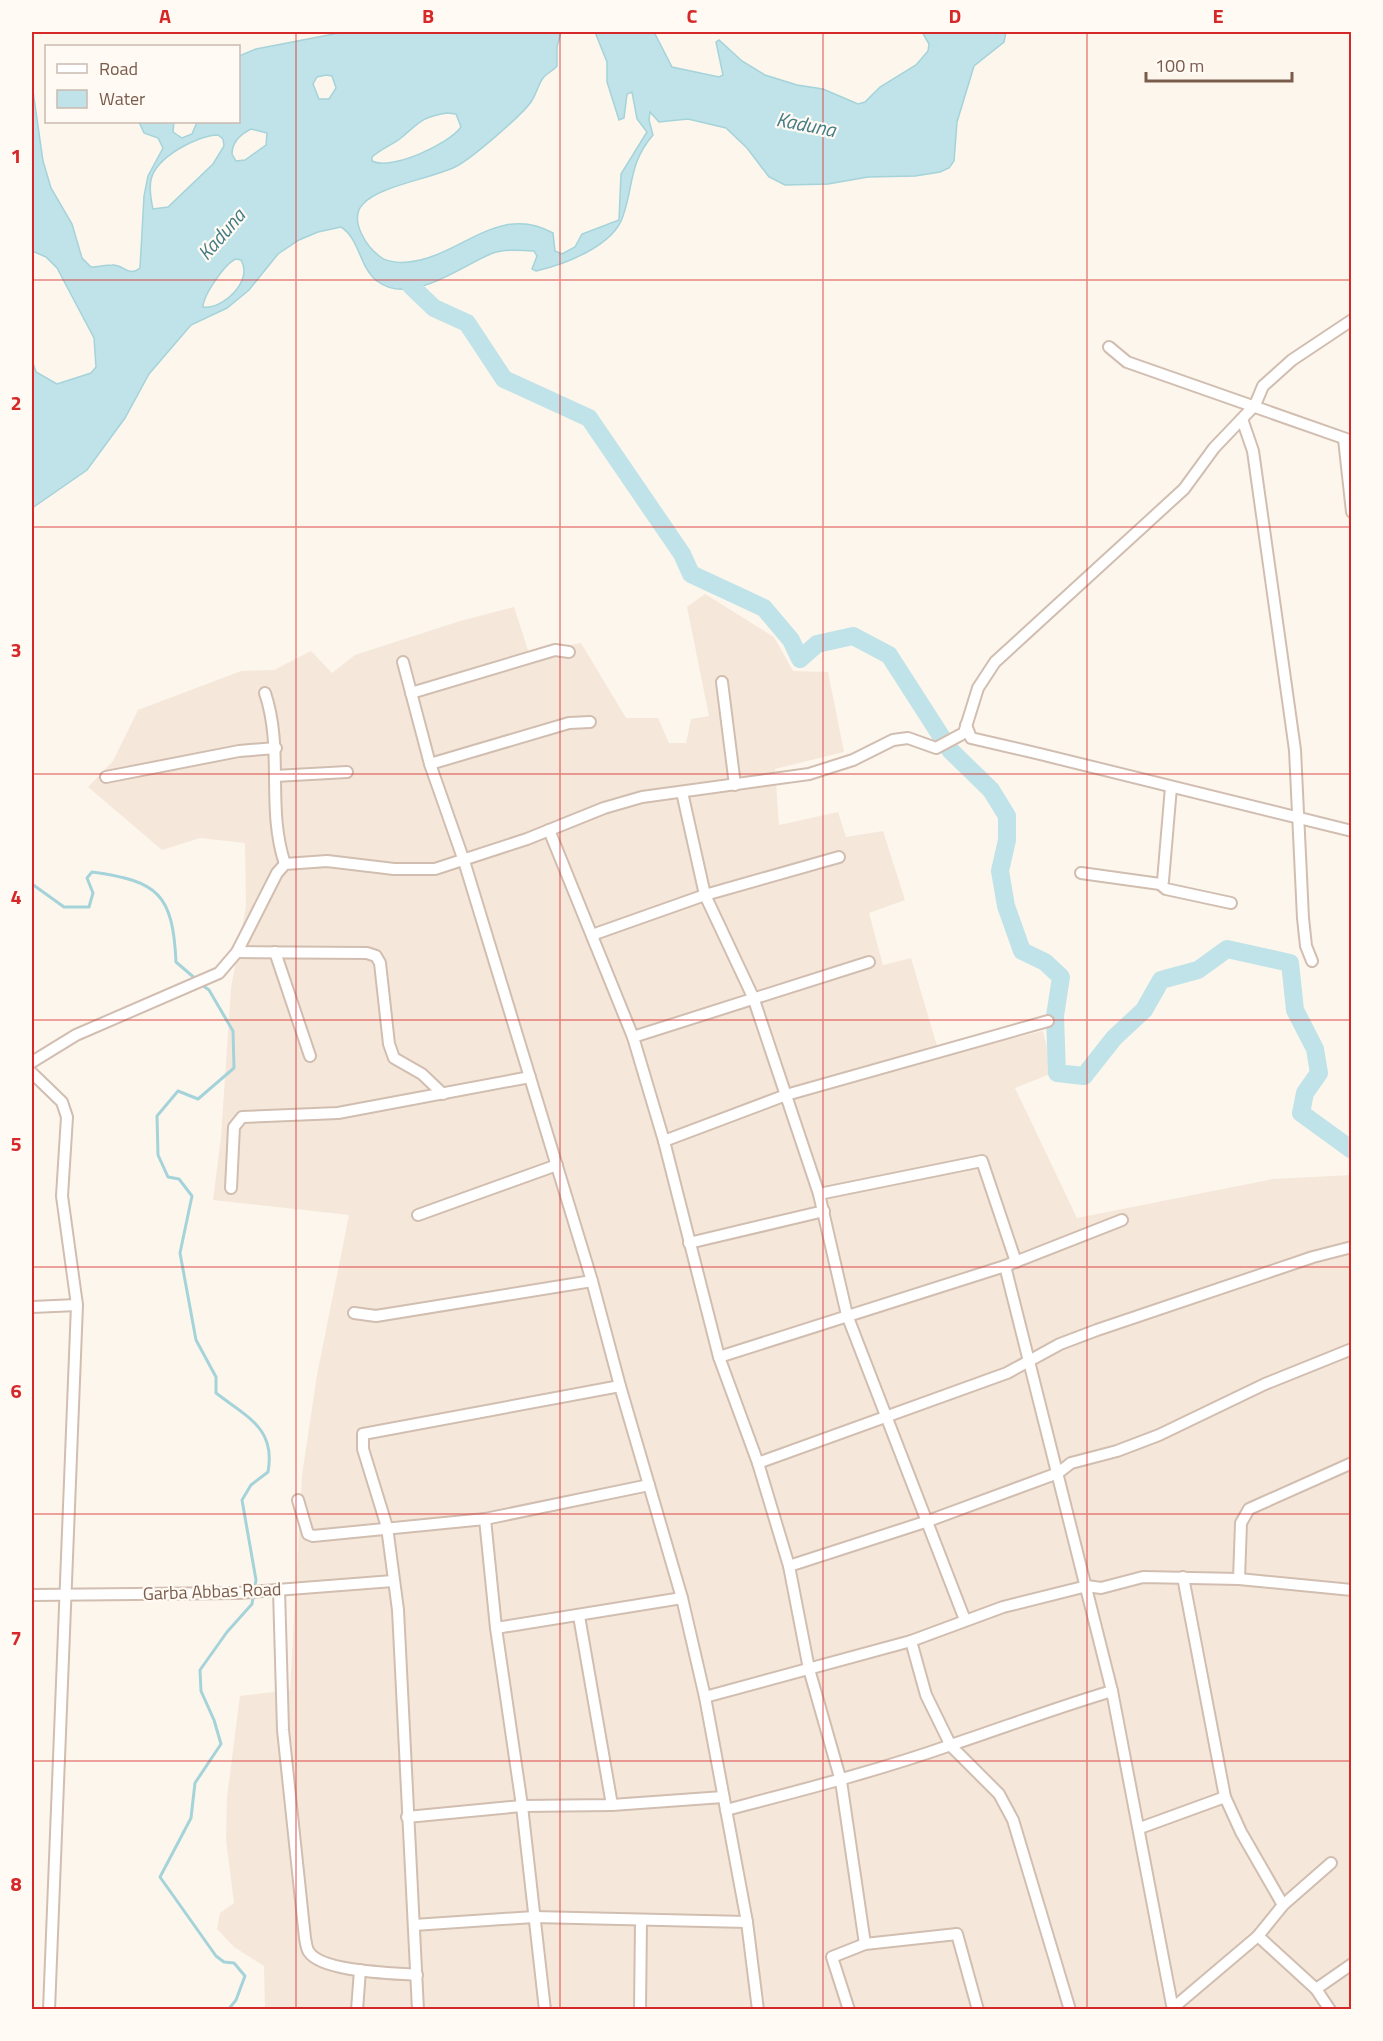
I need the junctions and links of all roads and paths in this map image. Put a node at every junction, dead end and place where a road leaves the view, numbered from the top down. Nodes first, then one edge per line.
1 (1352, 320) edge
2 (1109, 347) dead end
3 (1255, 405) junction
4 (1242, 419) junction
5 (1348, 440) edge
6 (1349, 463) edge
7 (1352, 512) edge
8 (569, 652) dead end
9 (403, 662) dead end
10 (723, 682) dead end
11 (265, 693) dead end
12 (411, 693) junction
13 (590, 722) dead end
14 (965, 729) junction
15 (276, 748) junction
16 (430, 764) junction
17 (347, 772) dead end
18 (275, 776) junction
19 (106, 777) dead end
20 (735, 785) junction
21 (1171, 787) junction
22 (682, 792) junction
23 (1300, 820) junction
24 (549, 830) junction
25 (1352, 831) edge
26 (839, 857) dead end
27 (464, 861) junction
28 (285, 864) junction
29 (1081, 873) dead end
30 (1160, 884) junction
31 (705, 895) junction
32 (1231, 903) dead end
33 (592, 935) junction
34 (237, 952) junction
35 (275, 952) junction
36 (1312, 961) dead end
37 (869, 962) dead end
38 (753, 997) junction
39 (1048, 1021) dead end
40 (633, 1037) junction
41 (310, 1056) dead end
42 (32, 1062) edge
43 (32, 1073) edge
44 (530, 1077) junction
45 (443, 1094) junction
46 (786, 1095) junction
47 (664, 1141) junction
48 (557, 1165) junction
49 (231, 1188) dead end
50 (819, 1194) junction
51 (824, 1211) junction
52 (418, 1215) dead end
53 (1122, 1220) dead end
54 (689, 1243) junction
55 (1352, 1247) edge
56 (1010, 1264) junction
57 (592, 1281) junction
58 (76, 1305) junction
59 (32, 1307) edge
60 (354, 1313) dead end
61 (847, 1315) junction
62 (1352, 1349) edge
63 (719, 1357) junction
64 (1028, 1361) junction
65 (620, 1386) junction
66 (887, 1416) junction
67 (758, 1463) junction
68 (1352, 1464) edge
69 (1058, 1473) junction
70 (649, 1485) junction
71 (298, 1500) dead end
72 (485, 1519) junction
73 (928, 1521) junction
74 (387, 1527) junction
75 (789, 1566) junction
76 (1184, 1577) junction
77 (1239, 1579) junction
78 (393, 1581) junction
79 (1087, 1586) junction
80 (279, 1590) junction
81 (1352, 1590) edge
82 (65, 1594) junction
83 (32, 1595) edge
84 (682, 1599) junction
85 (579, 1616) junction
86 (965, 1620) junction
87 (496, 1628) junction
88 (911, 1641) junction
89 (808, 1669) junction
90 (1112, 1691) junction
91 (705, 1698) junction
92 (951, 1746) junction
93 (841, 1780) junction
94 (723, 1797) junction
95 (1225, 1797) junction
96 (612, 1805) junction
97 (522, 1806) junction
98 (726, 1809) junction
99 (407, 1817) junction
100 (1140, 1827) junction
101 (1331, 1863) dead end
102 (1283, 1905) junction
103 (534, 1917) junction
104 (641, 1921) junction
105 (747, 1922) junction
106 (414, 1925) junction
107 (1258, 1936) junction
108 (865, 1944) junction
109 (1352, 1964) edge
110 (360, 1970) junction
111 (417, 1975) junction
112 (1316, 1989) junction
113 (1173, 2009) edge
114 (49, 2010) edge
115 (357, 2010) edge
116 (418, 2010) edge
117 (545, 2010) edge
118 (640, 2010) edge
119 (758, 2010) edge
120 (849, 2010) edge
121 (978, 2010) edge
122 (1070, 2010) edge
123 (1330, 2010) edge

1 - 3 street
2 - 3 street
3 - 4 street
3 - 5 street
4 - 14 street
4 - 23 street
5 - 6 street
6 - 7 street
8 - 12 street
9 - 12 street
10 - 20 street
11 - 15 street
12 - 16 street
13 - 16 street
14 - 20 street
14 - 21 street
15 - 18 street
15 - 19 street
16 - 27 street
17 - 18 street
18 - 28 street
20 - 22 street
21 - 23 street
21 - 30 street
22 - 24 street
22 - 31 street
23 - 25 street
23 - 36 street
24 - 27 street
24 - 33 street
26 - 31 street
27 - 28 street
27 - 44 street
28 - 34 street
29 - 30 street
30 - 32 street
31 - 33 street
31 - 38 street
33 - 40 street
34 - 35 street
34 - 42 street
35 - 41 street
35 - 45 street
37 - 38 street
38 - 40 street
38 - 46 street
39 - 46 street
40 - 47 street
43 - 58 street
44 - 45 street
44 - 48 street
45 - 49 street
46 - 47 street
46 - 50 street
47 - 54 street
48 - 52 street
48 - 57 street
50 - 51 street
50 - 56 street
51 - 54 street
51 - 61 street
53 - 56 street
54 - 63 street
55 - 64 street
56 - 61 street
56 - 64 street
57 - 60 street
57 - 65 street
58 - 59 street
58 - 82 street
61 - 63 street
61 - 66 street
62 - 69 street
63 - 67 street
64 - 66 street
64 - 69 street
65 - 70 street
65 - 74 street
66 - 67 street
66 - 73 street
67 - 75 street
68 - 77 street
69 - 73 street
69 - 79 street
70 - 72 street
70 - 84 street
71 - 74 street
72 - 74 street
72 - 87 street
73 - 75 street
73 - 86 street
74 - 78 street
75 - 89 street
76 - 77 street
76 - 79 street
76 - 95 street
77 - 81 street
78 - 80 street, Garba Abbas Road
78 - 99 street
79 - 86 street
79 - 90 street
80 - 82 street, Garba Abbas Road
80 - 110 street
82 - 83 street, Garba Abbas Road
82 - 114 street
84 - 85 street
84 - 91 street
85 - 87 street
85 - 96 street
86 - 88 street
87 - 97 street
88 - 89 street
88 - 92 street
89 - 91 street
89 - 93 street
90 - 92 street
90 - 100 street
91 - 94 street
92 - 93 street
92 - 122 street
93 - 98 street
93 - 108 street
94 - 96 street
94 - 98 street
95 - 100 street
95 - 102 street
96 - 97 street
97 - 99 street
97 - 103 street
98 - 105 street
99 - 106 street
100 - 113 street
101 - 102 street
102 - 107 street
103 - 104 street
103 - 106 street
103 - 117 street
104 - 105 street
104 - 118 street
105 - 119 street
106 - 111 street
107 - 112 street
107 - 113 street
108 - 120 street
108 - 121 street
109 - 112 street
110 - 111 street
110 - 115 street
111 - 116 street
112 - 123 street

